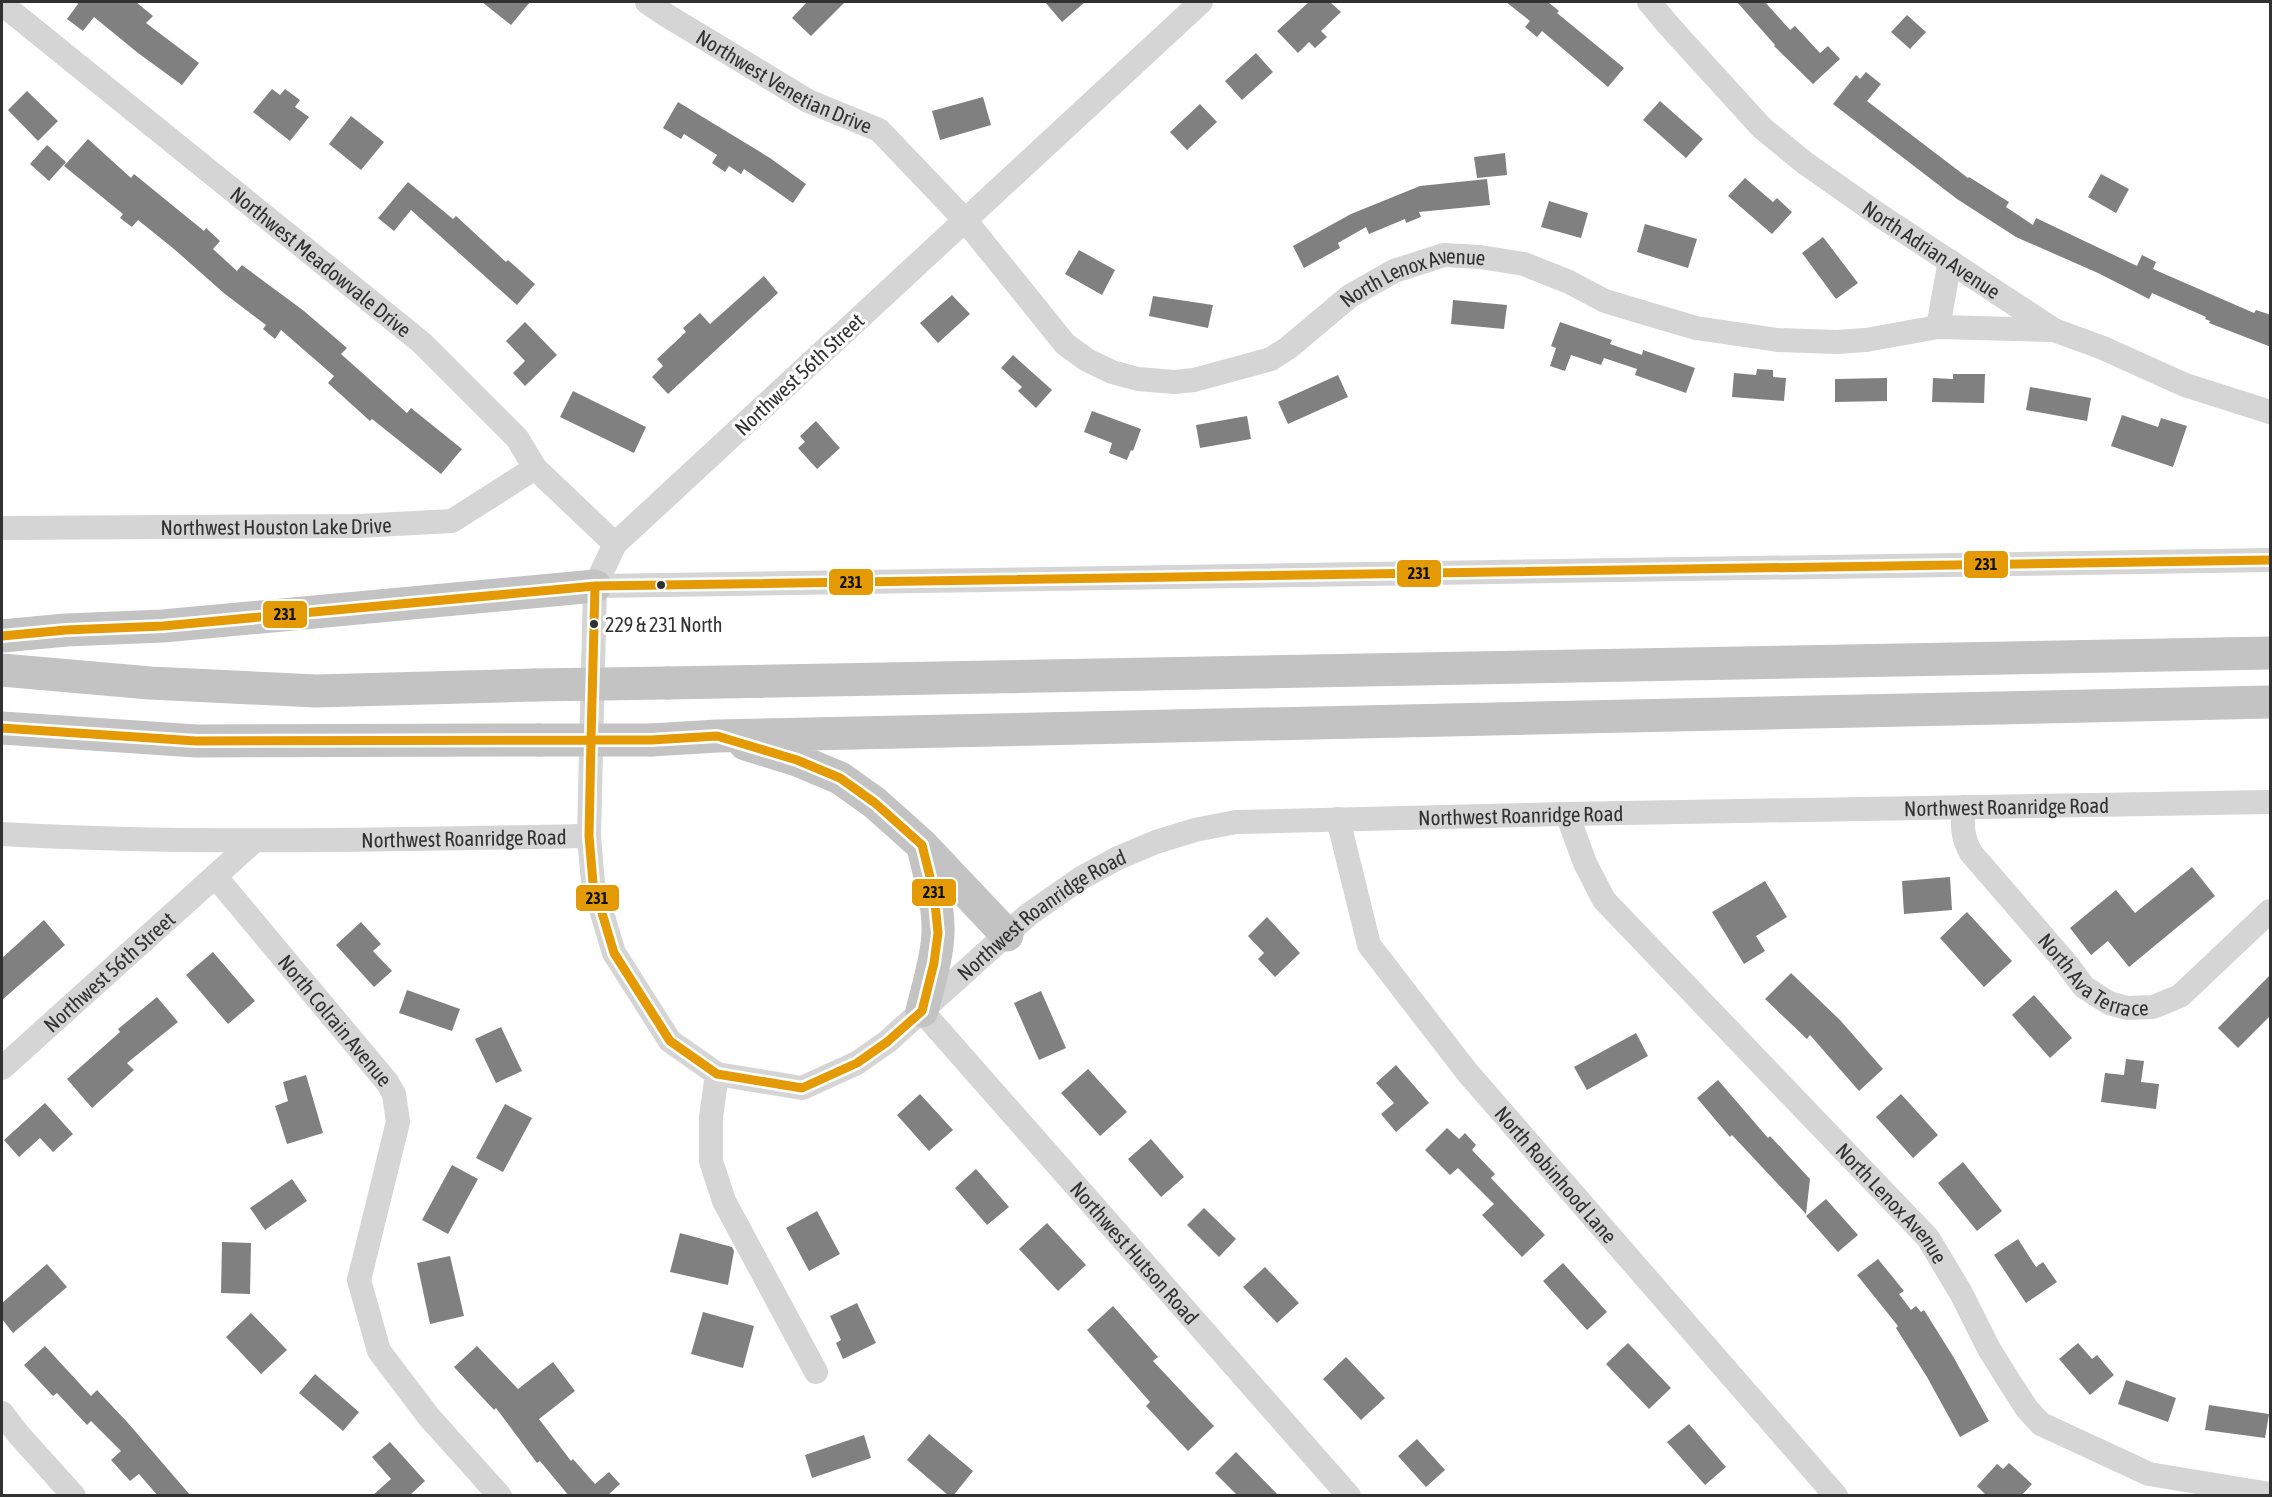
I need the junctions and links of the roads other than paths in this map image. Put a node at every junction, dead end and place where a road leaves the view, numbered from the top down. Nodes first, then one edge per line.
1 (647, 2) edge
2 (1201, 2) edge
3 (1649, 2) edge
4 (2, 4) edge
5 (965, 220) junction
6 (1950, 261) junction
7 (1938, 327) junction
8 (2054, 330) junction
9 (2271, 412) edge
10 (536, 468) junction
11 (2, 528) edge
12 (615, 544) junction
13 (2271, 560) edge
14 (595, 586) junction
15 (2, 636) edge
16 (2271, 653) edge
17 (2, 670) edge
18 (2271, 702) edge
19 (2, 728) edge
20 (717, 736) junction
21 (2271, 802) edge
22 (1964, 807) junction
23 (1567, 814) junction
24 (1338, 819) junction
25 (2, 834) edge
26 (589, 836) junction
27 (253, 842) junction
28 (922, 845) junction
29 (215, 876) junction
30 (2271, 911) edge
31 (1007, 935) junction
32 (922, 1011) junction
33 (2, 1068) edge
34 (717, 1074) junction
35 (816, 1372) dead end
36 (2, 1413) edge
37 (2271, 1494) edge
38 (74, 1496) edge
39 (500, 1496) edge
40 (1349, 1496) edge
41 (1836, 1496) edge

1 - 5 street, Northwest Venetian Drive
2 - 5 street, Northwest 56th Street
3 - 6 street, North Adrian Avenue
4 - 10 street, Northwest Meadowvale Drive
5 - 7 street, North Lenox Avenue
5 - 12 street, Northwest 56th Street
6 - 7 street
6 - 8 street, North Adrian Avenue
7 - 8 street, North Lenox Avenue
8 - 9 street, North Adrian Avenue
10 - 11 street, Northwest Houston Lake Drive
10 - 12 street, Northwest Meadowvale Drive
12 - 14 street, Northwest 56th Street
13 - 14 street
14 - 15 highway
14 - 26 street, Northwest 56th Street
16 - 17 highway, bridge
18 - 20 highway
19 - 20 highway, bridge
20 - 28 highway
21 - 22 street, Northwest Roanridge Road
22 - 23 street, Northwest Roanridge Road
22 - 30 street, North Ava Terrace
23 - 24 street, Northwest Roanridge Road
23 - 37 street, North Lenox Avenue
24 - 31 street, Northwest Roanridge Road
24 - 41 street, North Robinhood Lane
25 - 27 street, Northwest Roanridge Road
26 - 27 street, Northwest Roanridge Road
26 - 34 street, Northwest Roanridge Road
27 - 29 street, Northwest 56th Street
28 - 31 highway
28 - 32 highway
29 - 33 street, Northwest 56th Street
29 - 39 street, North Colrain Avenue
31 - 32 street, Northwest Roanridge Road
32 - 34 street, Northwest Roanridge Road
32 - 40 street, Northwest Hutson Road
34 - 35 street
36 - 38 street

